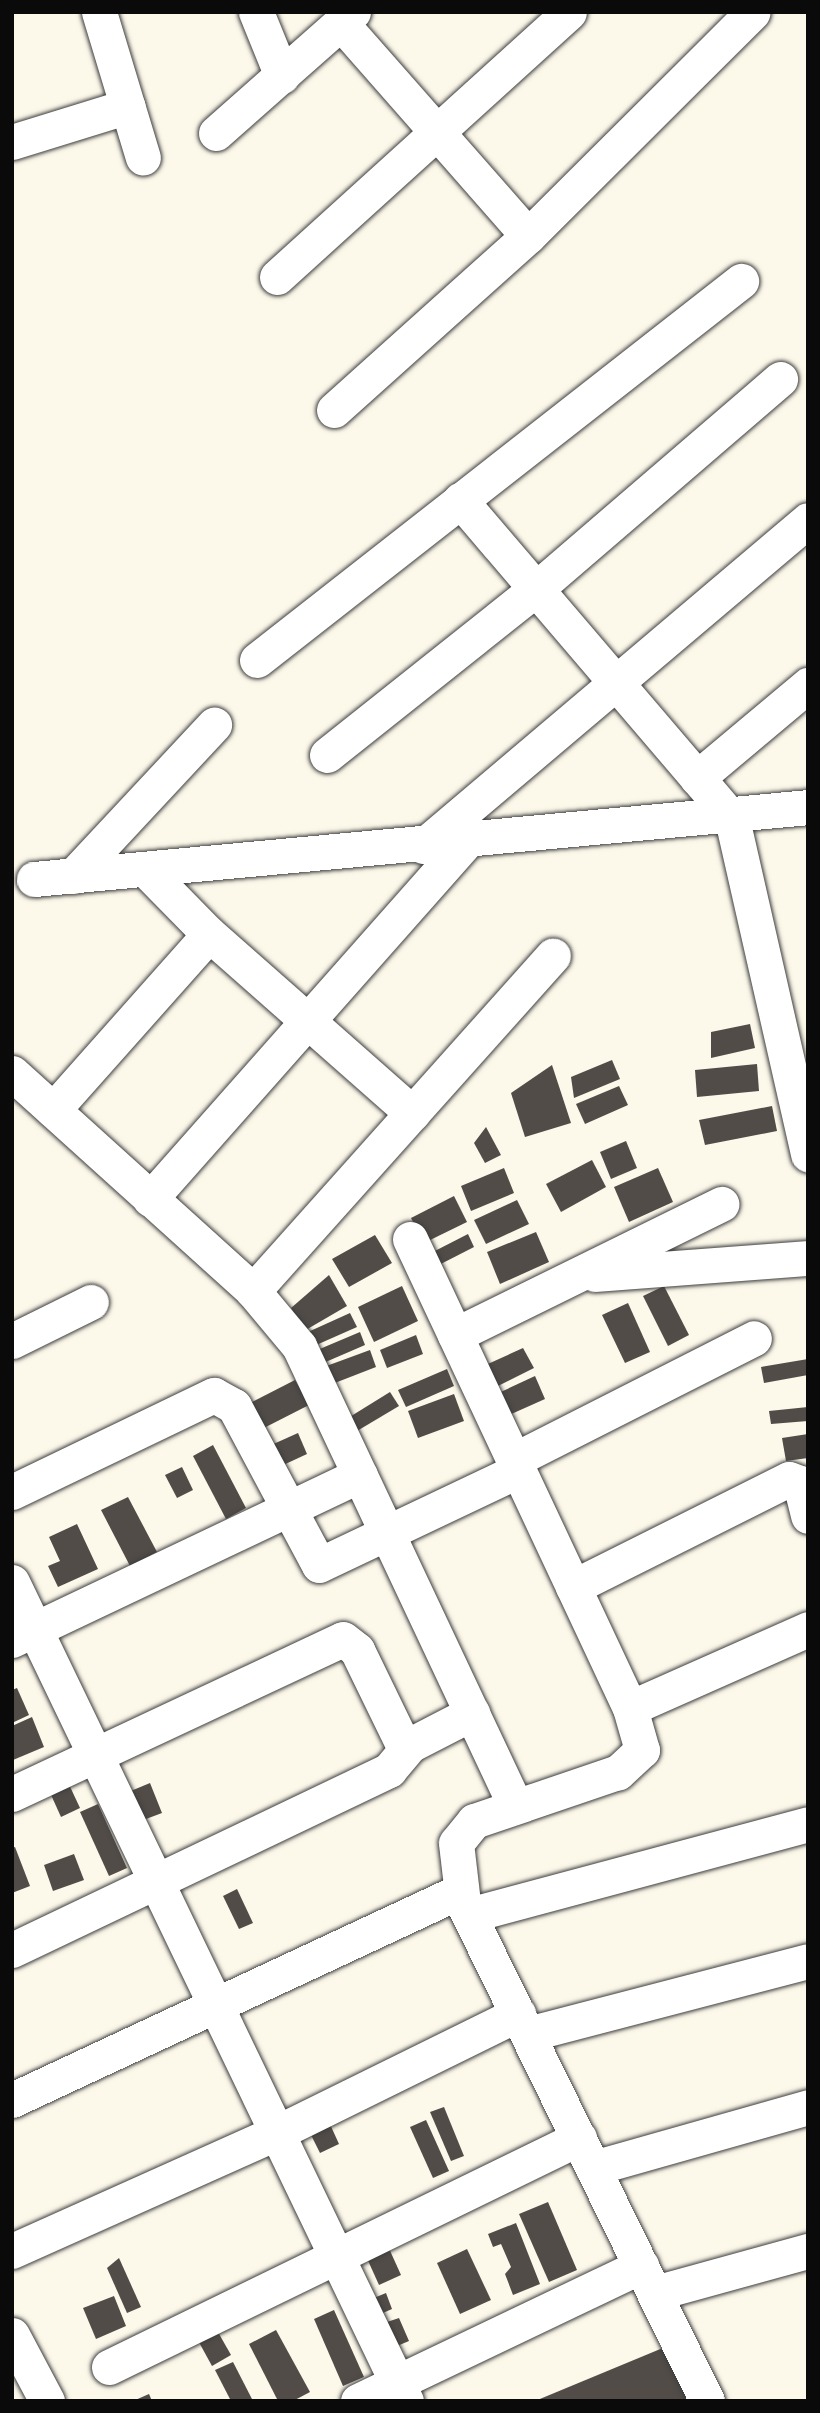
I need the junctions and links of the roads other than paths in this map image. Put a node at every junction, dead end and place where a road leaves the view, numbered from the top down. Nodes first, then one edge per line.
1 (99, 12) edge
2 (256, 12) edge
3 (569, 12) edge
4 (752, 12) edge
5 (347, 18) edge
6 (282, 76) junction
7 (128, 106) junction
8 (216, 133) dead end
9 (436, 133) junction
10 (12, 142) edge
11 (143, 158) dead end
12 (528, 236) junction
13 (277, 276) dead end
14 (741, 281) dead end
15 (780, 379) dead end
16 (334, 410) dead end
17 (460, 500) junction
18 (808, 520) edge
19 (536, 589) junction
20 (257, 660) dead end
21 (614, 681) junction
22 (808, 685) edge
23 (214, 725) dead end
24 (327, 755) dead end
25 (697, 778) junction
26 (808, 807) edge
27 (732, 819) junction
28 (467, 842) junction
29 (423, 846) junction
30 (146, 870) junction
31 (73, 876) junction
32 (34, 879) dead end
33 (209, 934) junction
34 (553, 955) dead end
35 (308, 1021) junction
36 (12, 1073) edge
37 (53, 1110) junction
38 (412, 1113) junction
39 (808, 1154) edge
40 (150, 1199) junction
41 (721, 1204) dead end
42 (410, 1239) dead end
43 (808, 1258) edge
44 (576, 1276) junction
45 (253, 1291) junction
46 (91, 1302) dead end
47 (455, 1335) junction
48 (754, 1338) dead end
49 (12, 1341) edge
50 (516, 1465) junction
51 (360, 1475) junction
52 (12, 1492) edge
53 (290, 1508) junction
54 (808, 1516) edge
55 (388, 1535) junction
56 (12, 1582) edge
57 (573, 1587) junction
58 (808, 1629) edge
59 (24, 1635) edge
60 (630, 1708) junction
61 (472, 1713) junction
62 (405, 1749) junction
63 (96, 1755) junction
64 (12, 1794) edge
65 (514, 1803) junction
66 (808, 1824) edge
67 (155, 1879) junction
68 (465, 1903) junction
69 (12, 1950) edge
70 (808, 1961) edge
71 (216, 2007) junction
72 (523, 2024) junction
73 (12, 2100) edge
74 (808, 2107) edge
75 (276, 2133) junction
76 (586, 2153) junction
77 (12, 2250) edge
78 (808, 2251) edge
79 (337, 2258) junction
80 (648, 2280) junction
81 (12, 2335) edge
82 (109, 2367) dead end
83 (401, 2392) edge
84 (43, 2399) edge
85 (358, 2401) edge
86 (707, 2401) edge

1 - 7 street
2 - 6 street
3 - 9 street
4 - 12 street
5 - 6 street
5 - 9 street
6 - 8 street
7 - 10 street
7 - 11 street
9 - 12 street
9 - 13 street
12 - 16 street
14 - 17 street
15 - 19 street
17 - 19 street
17 - 20 street
18 - 21 street
19 - 21 street
19 - 24 street
21 - 25 street
21 - 29 street
22 - 25 street
23 - 31 street
25 - 27 street
26 - 27 street
27 - 28 street
27 - 39 street
28 - 29 street
28 - 35 street
29 - 30 street
30 - 31 street
30 - 33 street
31 - 32 street
33 - 35 street
33 - 37 street
34 - 38 street
35 - 38 street
35 - 40 street
36 - 37 street
37 - 40 street
38 - 45 street
40 - 45 street
41 - 44 street
42 - 47 street
43 - 44 street
44 - 47 street
45 - 51 street
46 - 49 street
47 - 50 street
48 - 50 street
50 - 55 street
50 - 57 street
51 - 53 street
51 - 55 street
52 - 53 street
53 - 55 street
53 - 59 street
54 - 57 street
55 - 61 street
56 - 59 street
57 - 60 street
58 - 60 street
59 - 63 street
60 - 65 street
61 - 62 street
61 - 65 street
62 - 63 street
62 - 67 street
63 - 64 street
63 - 67 street
65 - 68 street
66 - 68 street
67 - 69 street
67 - 71 street
68 - 71 street
68 - 72 street
70 - 72 street
71 - 73 street
71 - 75 street
72 - 75 street
72 - 76 street
74 - 76 street
75 - 77 street
75 - 79 street
76 - 79 street
76 - 80 street
78 - 80 street
79 - 82 street
79 - 83 street
80 - 83 street
80 - 86 street
81 - 84 street
83 - 85 street

